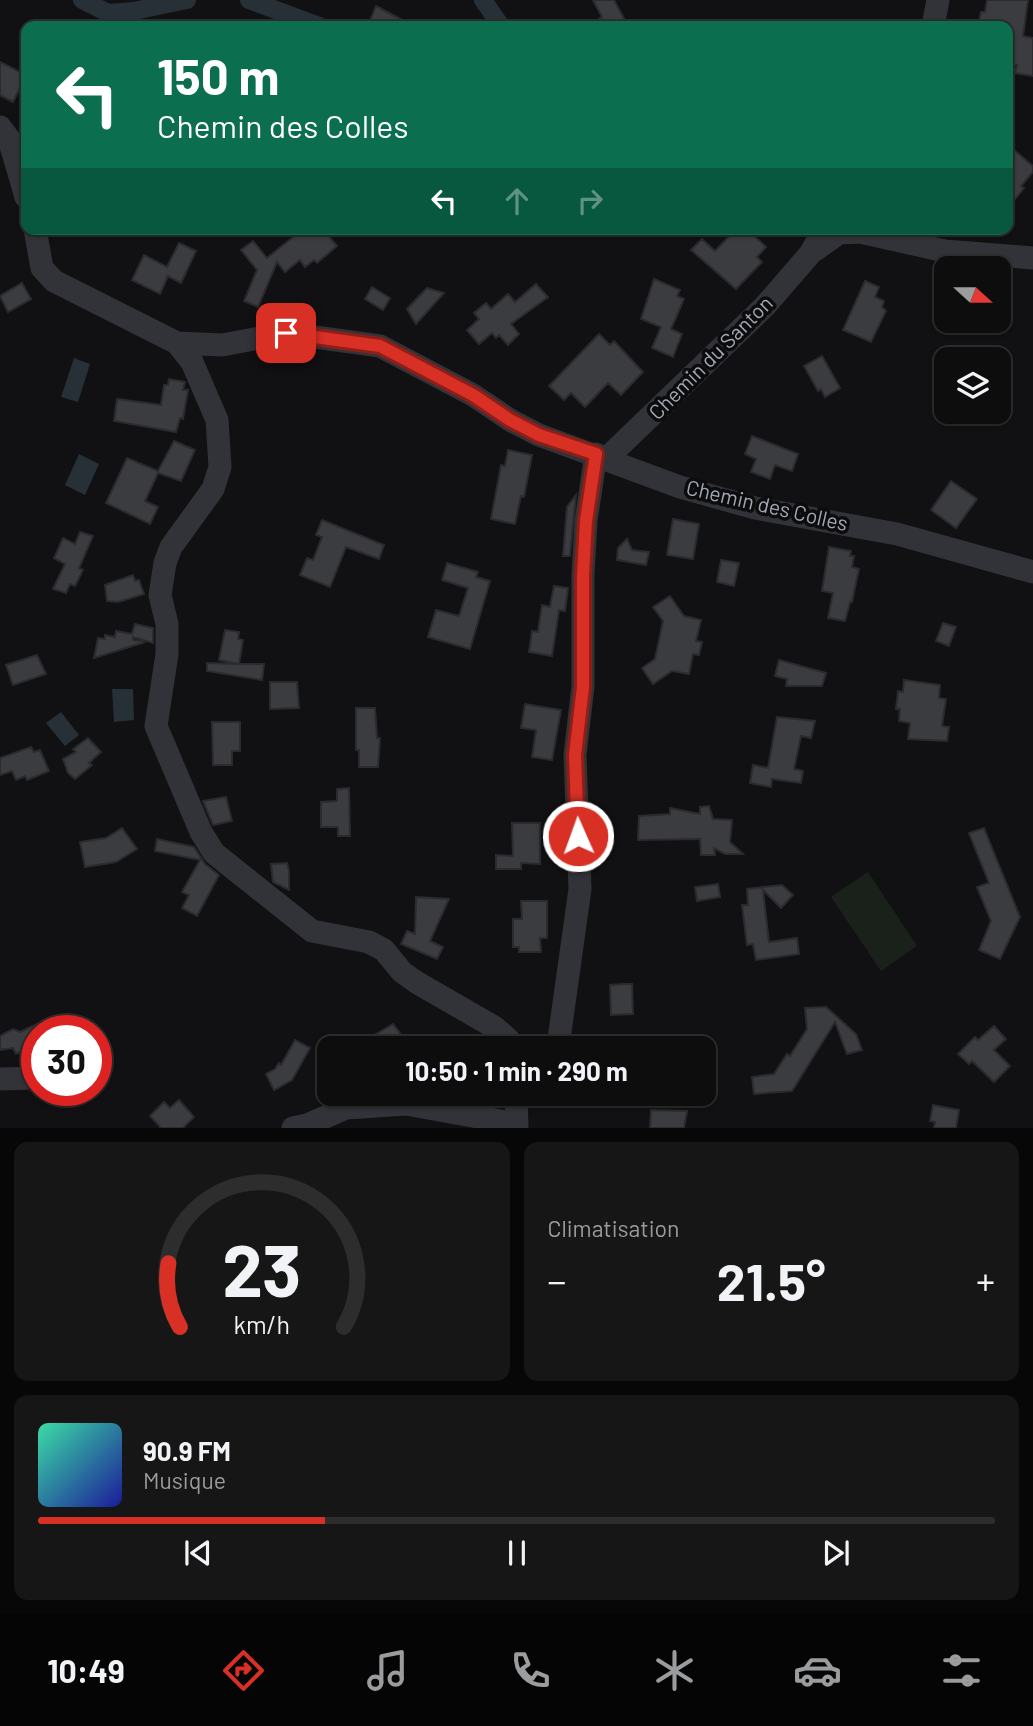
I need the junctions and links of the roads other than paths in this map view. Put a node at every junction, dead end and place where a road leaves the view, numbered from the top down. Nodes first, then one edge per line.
1 (937, 0) edge
2 (934, 21) edge
3 (0, 127) edge
4 (21, 180) edge
5 (36, 235) edge
6 (821, 235) edge
7 (836, 235) edge
8 (873, 235) edge
9 (810, 254) junction
10 (1033, 258) edge
11 (177, 342) junction
12 (601, 456) junction
13 (1033, 572) edge
14 (504, 1036) edge
15 (559, 1036) edge
16 (21, 1078) edge
17 (0, 1079) edge
18 (516, 1106) edge
19 (517, 1126) edge
20 (293, 1128) edge

1 - 2 street
3 - 4 street
5 - 11 street, Chemin des Colles
6 - 9 street, Chemin du Santon
7 - 9 street, Chemin du Santon
8 - 10 street, Chemin du Santon
9 - 12 street, Chemin du Santon
11 - 12 street, Chemin des Colles
11 - 14 street
12 - 13 street, Chemin des Colles
12 - 15 street
16 - 17 street
18 - 19 street
19 - 20 street

